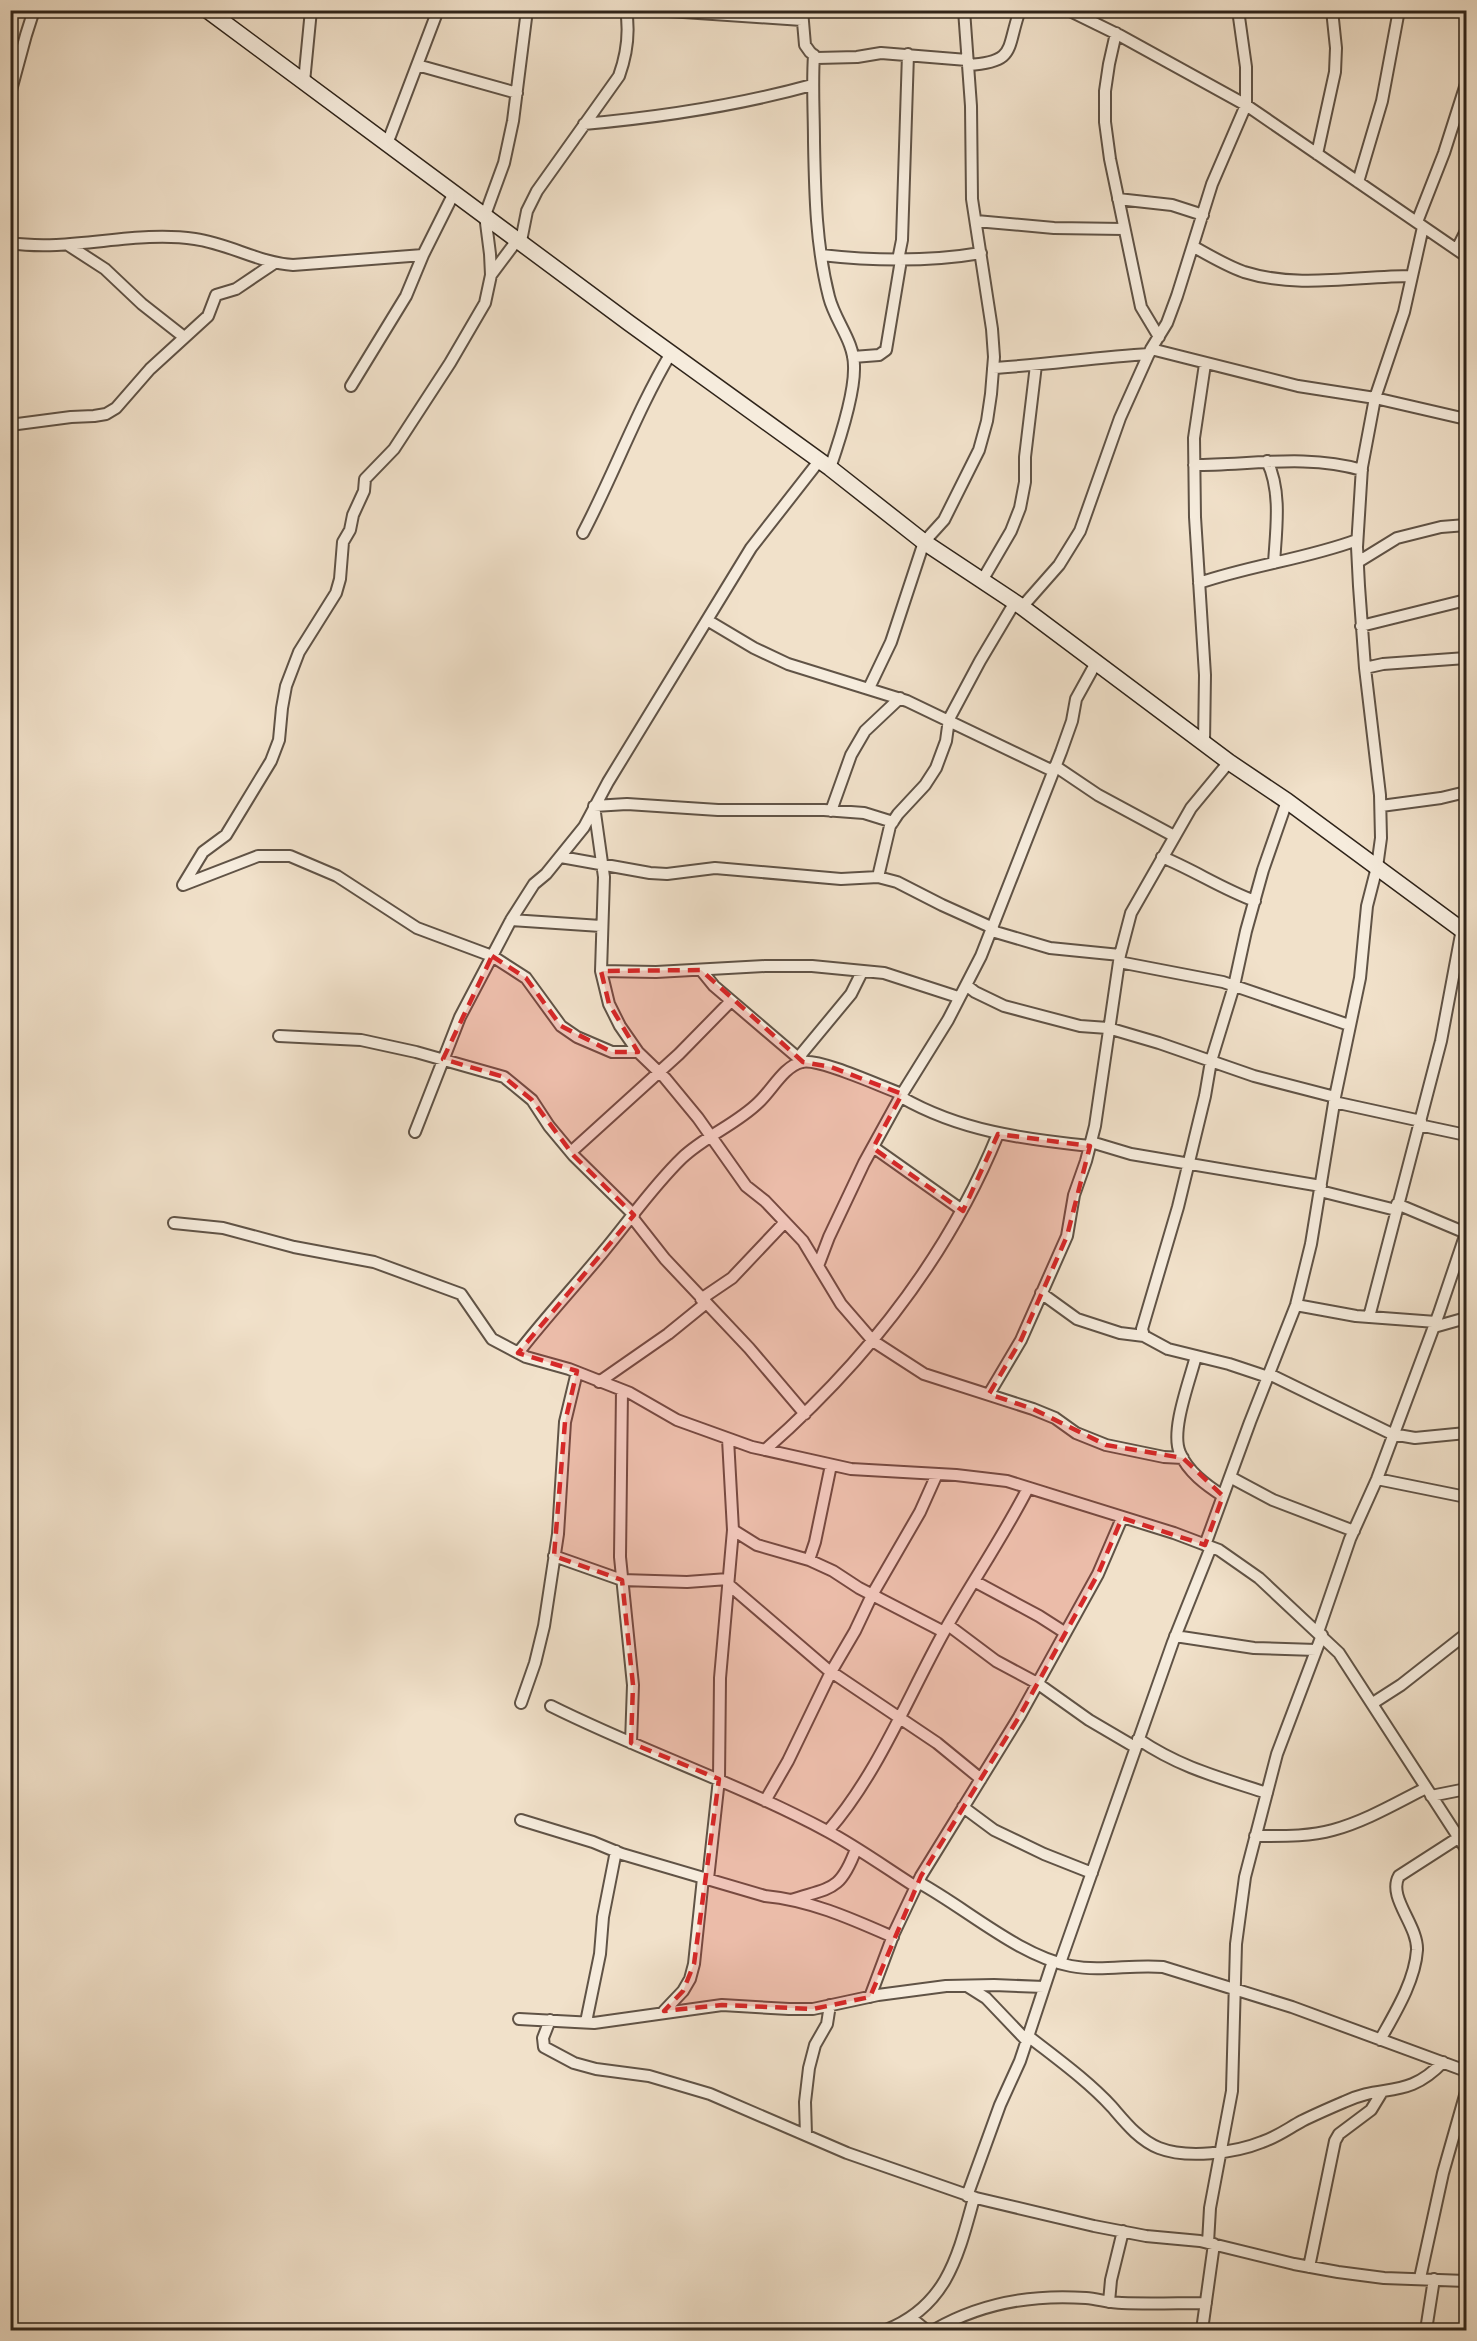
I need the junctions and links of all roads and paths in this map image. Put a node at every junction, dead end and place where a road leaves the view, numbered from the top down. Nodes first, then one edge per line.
1 (34, 10) edge
2 (207, 10) edge
3 (311, 10) edge
4 (438, 10) edge
5 (527, 10) edge
6 (626, 10) edge
7 (654, 10) edge
8 (964, 10) edge
9 (1020, 10) edge
10 (1068, 10) edge
11 (1238, 10) edge
12 (1332, 10) edge
13 (1399, 10) edge
14 (716, 13) edge
15 (802, 15) edge
16 (1116, 33) junction
17 (908, 54) junction
18 (814, 55) junction
19 (967, 62) junction
20 (417, 65) junction
21 (304, 82) junction
22 (1467, 84) edge
23 (812, 85) junction
24 (517, 93) junction
25 (10, 94) edge
26 (1246, 105) junction
27 (584, 124) junction
28 (387, 144) junction
29 (1317, 154) junction
30 (1358, 182) junction
31 (454, 193) junction
32 (1118, 199) junction
33 (485, 215) junction
34 (1203, 215) junction
35 (976, 221) junction
36 (1420, 225) junction
37 (1124, 229) junction
38 (1467, 231) edge
39 (519, 240) junction
40 (10, 243) edge
41 (68, 245) junction
42 (1194, 247) junction
43 (1457, 249) junction
44 (981, 254) junction
45 (423, 255) junction
46 (821, 255) junction
47 (1467, 256) edge
48 (899, 260) junction
49 (273, 264) junction
50 (491, 275) junction
51 (1412, 276) junction
52 (184, 337) junction
53 (1159, 337) junction
54 (1150, 352) junction
55 (671, 353) junction
56 (853, 357) junction
57 (1205, 364) junction
58 (1036, 365) junction
59 (993, 368) junction
60 (351, 386) dead end
61 (1375, 398) junction
62 (1467, 418) edge
63 (10, 425) edge
64 (1267, 461) junction
65 (825, 464) junction
66 (1194, 465) junction
67 (1362, 470) junction
68 (1467, 525) edge
69 (583, 533) dead end
70 (1357, 540) junction
71 (924, 542) junction
72 (1358, 562) junction
73 (1274, 563) junction
74 (982, 579) junction
75 (1199, 583) junction
76 (1467, 600) edge
77 (1019, 604) junction
78 (707, 620) junction
79 (1361, 626) junction
80 (1467, 658) edge
81 (1097, 661) junction
82 (1365, 668) junction
83 (869, 688) junction
84 (900, 698) junction
85 (949, 719) junction
86 (1204, 743) junction
87 (1228, 762) junction
88 (1054, 768) junction
89 (1467, 792) edge
90 (1287, 801) junction
91 (594, 806) junction
92 (1381, 806) junction
93 (831, 811) junction
94 (893, 822) junction
95 (1174, 836) junction
96 (561, 857) junction
97 (1162, 857) junction
98 (602, 864) junction
99 (1377, 867) junction
100 (878, 877) junction
101 (1255, 901) junction
102 (511, 920) junction
103 (602, 926) junction
104 (992, 929) junction
105 (1464, 931) edge
106 (492, 956) junction
107 (1119, 959) junction
108 (701, 970) junction
109 (602, 971) junction
110 (862, 972) junction
111 (966, 984) junction
112 (1234, 986) junction
113 (958, 997) junction
114 (732, 1001) junction
115 (1349, 1025) junction
116 (1108, 1028) junction
117 (279, 1036) dead end
118 (638, 1052) junction
119 (443, 1059) junction
120 (800, 1060) junction
121 (1210, 1061) junction
122 (659, 1072) junction
123 (901, 1095) junction
124 (1334, 1099) junction
125 (1420, 1123) junction
126 (415, 1132) dead end
127 (998, 1134) junction
128 (1467, 1135) edge
129 (712, 1136) junction
130 (1091, 1144) junction
131 (873, 1148) junction
132 (571, 1152) junction
133 (1188, 1163) junction
134 (1321, 1189) junction
135 (1396, 1207) junction
136 (962, 1210) junction
137 (633, 1216) junction
138 (785, 1222) junction
139 (174, 1223) dead end
140 (1466, 1233) edge
141 (818, 1266) junction
142 (1041, 1293) junction
143 (703, 1301) junction
144 (1296, 1305) junction
145 (1370, 1317) junction
146 (1467, 1318) edge
147 (1435, 1324) junction
148 (1144, 1336) junction
149 (873, 1341) junction
150 (518, 1353) junction
151 (1196, 1356) junction
152 (577, 1372) junction
153 (1269, 1375) junction
154 (599, 1382) junction
155 (622, 1390) junction
156 (988, 1394) junction
157 (805, 1414) junction
158 (1467, 1433) edge
159 (1392, 1434) junction
160 (728, 1439) junction
161 (765, 1450) junction
162 (1183, 1458) junction
163 (831, 1465) junction
164 (937, 1474) junction
165 (1230, 1477) junction
166 (1377, 1479) junction
167 (1028, 1488) junction
168 (1223, 1496) junction
169 (1467, 1497) edge
170 (1122, 1518) junction
171 (733, 1530) junction
172 (1354, 1531) junction
173 (1208, 1546) junction
174 (554, 1556) junction
175 (808, 1560) junction
176 (622, 1580) junction
177 (974, 1581) junction
178 (728, 1582) junction
179 (872, 1595) junction
180 (946, 1628) junction
181 (1064, 1632) junction
182 (1320, 1634) junction
183 (1467, 1634) edge
184 (1175, 1636) junction
185 (1316, 1650) junction
186 (831, 1672) junction
187 (1037, 1683) junction
188 (521, 1703) dead end
189 (1373, 1704) junction
190 (551, 1706) dead end
191 (899, 1718) junction
192 (631, 1743) junction
193 (1136, 1743) junction
194 (719, 1779) junction
195 (981, 1779) junction
196 (1467, 1790) edge
197 (1428, 1792) junction
198 (1267, 1793) junction
199 (765, 1801) junction
200 (963, 1808) junction
201 (520, 1820) dead end
202 (828, 1831) junction
203 (1255, 1836) junction
204 (1458, 1838) junction
205 (856, 1849) junction
206 (1467, 1849) edge
207 (616, 1851) junction
208 (1092, 1873) junction
209 (706, 1878) junction
210 (917, 1885) junction
211 (791, 1900) junction
212 (892, 1937) junction
213 (1056, 1962) junction
214 (967, 1986) junction
215 (1044, 1987) junction
216 (1236, 1989) junction
217 (870, 1997) junction
218 (830, 2005) junction
219 (664, 2011) junction
220 (519, 2019) dead end
221 (550, 2020) junction
222 (586, 2022) junction
223 (1028, 2038) junction
224 (1380, 2040) junction
225 (1443, 2062) junction
226 (1467, 2071) edge
227 (1382, 2092) junction
228 (1467, 2092) edge
229 (806, 2135) junction
230 (1220, 2154) junction
231 (970, 2197) junction
232 (1123, 2231) junction
233 (1211, 2243) junction
234 (1309, 2267) junction
235 (1420, 2278) junction
236 (1434, 2279) junction
237 (1467, 2281) edge
238 (1109, 2302) junction
239 (1206, 2303) junction
240 (911, 2318) junction
241 (886, 2331) edge
242 (926, 2331) edge
243 (934, 2331) edge
244 (1203, 2331) edge
245 (1426, 2331) edge

1 - 25 street
2 - 21 street
3 - 21 street
4 - 20 street
5 - 24 street
6 - 27 street
7 - 14 street
8 - 19 street
9 - 19 street
10 - 16 street
11 - 26 street
12 - 29 street
13 - 30 street
14 - 15 street
15 - 18 street
16 - 26 street
16 - 32 street
17 - 18 street
17 - 19 street
17 - 48 street
18 - 23 street
19 - 35 street
20 - 24 street
20 - 28 street
21 - 28 street
22 - 36 street
23 - 27 street
23 - 46 street
24 - 33 street
26 - 29 street
26 - 34 street
27 - 39 street
28 - 31 street
29 - 30 street
30 - 36 street
31 - 33 street
31 - 45 street
32 - 34 street
32 - 37 street
33 - 39 street
33 - 50 street
34 - 42 street
35 - 37 street
35 - 44 street
36 - 43 street
36 - 51 street
37 - 53 street
38 - 43 street
39 - 50 street
39 - 55 street
40 - 41 street
41 - 49 street
41 - 52 street
42 - 51 street
42 - 53 street
43 - 47 street
44 - 48 street
44 - 59 street
45 - 49 street
45 - 60 street
46 - 48 street
46 - 56 street
48 - 56 street
49 - 52 street
50 - 106 street
51 - 61 street
52 - 63 street
53 - 54 street
54 - 57 street
54 - 58 street
54 - 77 street
55 - 65 street
55 - 69 street
56 - 65 street
57 - 61 street
57 - 66 street
58 - 59 street
58 - 74 street
59 - 71 street
61 - 62 street
61 - 67 street
64 - 66 street
64 - 67 street
64 - 73 street
65 - 71 street
65 - 78 street
66 - 75 street
67 - 70 street
68 - 72 street
70 - 72 street
70 - 73 street
71 - 74 street
71 - 83 street
72 - 79 street
73 - 75 street
74 - 77 street
75 - 86 street
76 - 79 street
77 - 81 street
77 - 85 street
78 - 83 street
78 - 91 street
79 - 82 street
80 - 82 street
81 - 86 street
81 - 88 street
82 - 92 street
83 - 84 street
84 - 85 street
84 - 93 street
85 - 88 street
85 - 94 street
86 - 87 street
87 - 90 street
87 - 95 street
88 - 95 street
88 - 104 street
89 - 92 street
90 - 99 street
90 - 101 street
91 - 93 street
91 - 96 street
91 - 98 street
92 - 99 street
93 - 94 street
94 - 100 street
95 - 97 street
96 - 98 street
96 - 102 street
97 - 101 street
97 - 107 street
98 - 100 street
98 - 103 street
99 - 105 street
99 - 115 street
100 - 104 street
101 - 112 street
102 - 103 street
102 - 106 street
103 - 109 street
104 - 107 street
104 - 111 street
105 - 125 street
106 - 118 street
106 - 119 street
107 - 112 street
107 - 116 street
108 - 109 street
108 - 110 street
108 - 114 street
109 - 118 street
110 - 113 street
110 - 120 street
111 - 113 street
111 - 116 street
112 - 115 street
112 - 121 street
113 - 123 street
114 - 120 street
114 - 122 street
115 - 124 street
116 - 121 street
116 - 130 street
117 - 119 street
118 - 122 street
119 - 126 street
119 - 132 street
120 - 123 street
120 - 129 street
121 - 124 street
121 - 133 street
122 - 129 street
122 - 132 street
123 - 127 street
123 - 131 street
124 - 125 street
124 - 134 street
125 - 128 street
125 - 135 street
127 - 130 street
127 - 136 street
129 - 137 street
129 - 138 street
130 - 133 street
130 - 142 street
131 - 136 street
131 - 141 street
132 - 137 street
133 - 134 street
133 - 148 street
134 - 135 street
134 - 144 street
135 - 140 street
135 - 145 street
136 - 149 street
137 - 143 street
137 - 150 street
138 - 141 street
138 - 143 street
139 - 150 street
140 - 147 street
141 - 149 street
142 - 148 street
142 - 156 street
143 - 154 street
143 - 157 street
144 - 145 street
144 - 153 street
145 - 147 street
146 - 147 street
147 - 159 street
148 - 151 street
149 - 156 street
149 - 157 street
150 - 152 street
151 - 153 street
151 - 162 street
152 - 154 street
152 - 174 street
153 - 159 street
153 - 165 street
154 - 155 street
155 - 160 street
155 - 176 street
156 - 162 street
157 - 161 street
158 - 159 street
159 - 166 street
160 - 161 street
160 - 171 street
161 - 163 street
162 - 168 street
163 - 164 street
163 - 175 street
164 - 167 street
164 - 179 street
165 - 168 street
165 - 172 street
166 - 169 street
166 - 172 street
167 - 170 street
167 - 177 street
168 - 173 street
170 - 173 street
170 - 181 street
171 - 175 street
171 - 178 street
172 - 182 street
173 - 182 street
173 - 184 street
174 - 176 street
174 - 188 street
175 - 179 street
176 - 178 street
176 - 192 street
177 - 180 street
177 - 181 street
178 - 186 street
178 - 194 street
179 - 180 street
179 - 186 street
180 - 187 street
180 - 191 street
181 - 187 street
182 - 185 street
182 - 189 street
183 - 189 street
184 - 185 street
184 - 193 street
185 - 198 street
186 - 191 street
186 - 199 street
187 - 193 street
187 - 195 street
189 - 197 street
190 - 192 street
191 - 195 street
191 - 202 street
192 - 194 street
193 - 198 street
193 - 208 street
194 - 199 street
194 - 209 street
195 - 200 street
196 - 197 street
197 - 203 street
197 - 204 street
198 - 203 street
199 - 202 street
200 - 208 street
200 - 210 street
201 - 207 street
202 - 205 street
203 - 216 street
204 - 206 street
204 - 224 street
205 - 210 street
205 - 211 street
207 - 209 street
207 - 222 street
208 - 213 street
209 - 211 street
209 - 219 street
210 - 212 street
210 - 213 street
211 - 212 street
212 - 217 street
213 - 215 street
213 - 216 street
214 - 215 street
214 - 217 street
214 - 223 street
215 - 223 street
216 - 224 street
216 - 230 street
217 - 218 street
218 - 219 street
218 - 229 street
219 - 222 street
220 - 221 street
221 - 222 street
221 - 229 street
223 - 230 street
223 - 231 street
224 - 225 street
225 - 226 street
225 - 227 street
227 - 230 street
227 - 234 street
228 - 235 street
229 - 231 street
230 - 233 street
231 - 232 street
231 - 240 street
232 - 233 street
232 - 238 street
233 - 234 street
233 - 239 street
234 - 235 street
235 - 236 street
236 - 237 street
236 - 245 street
238 - 239 street
238 - 243 street
239 - 244 street
240 - 241 street
240 - 242 street

